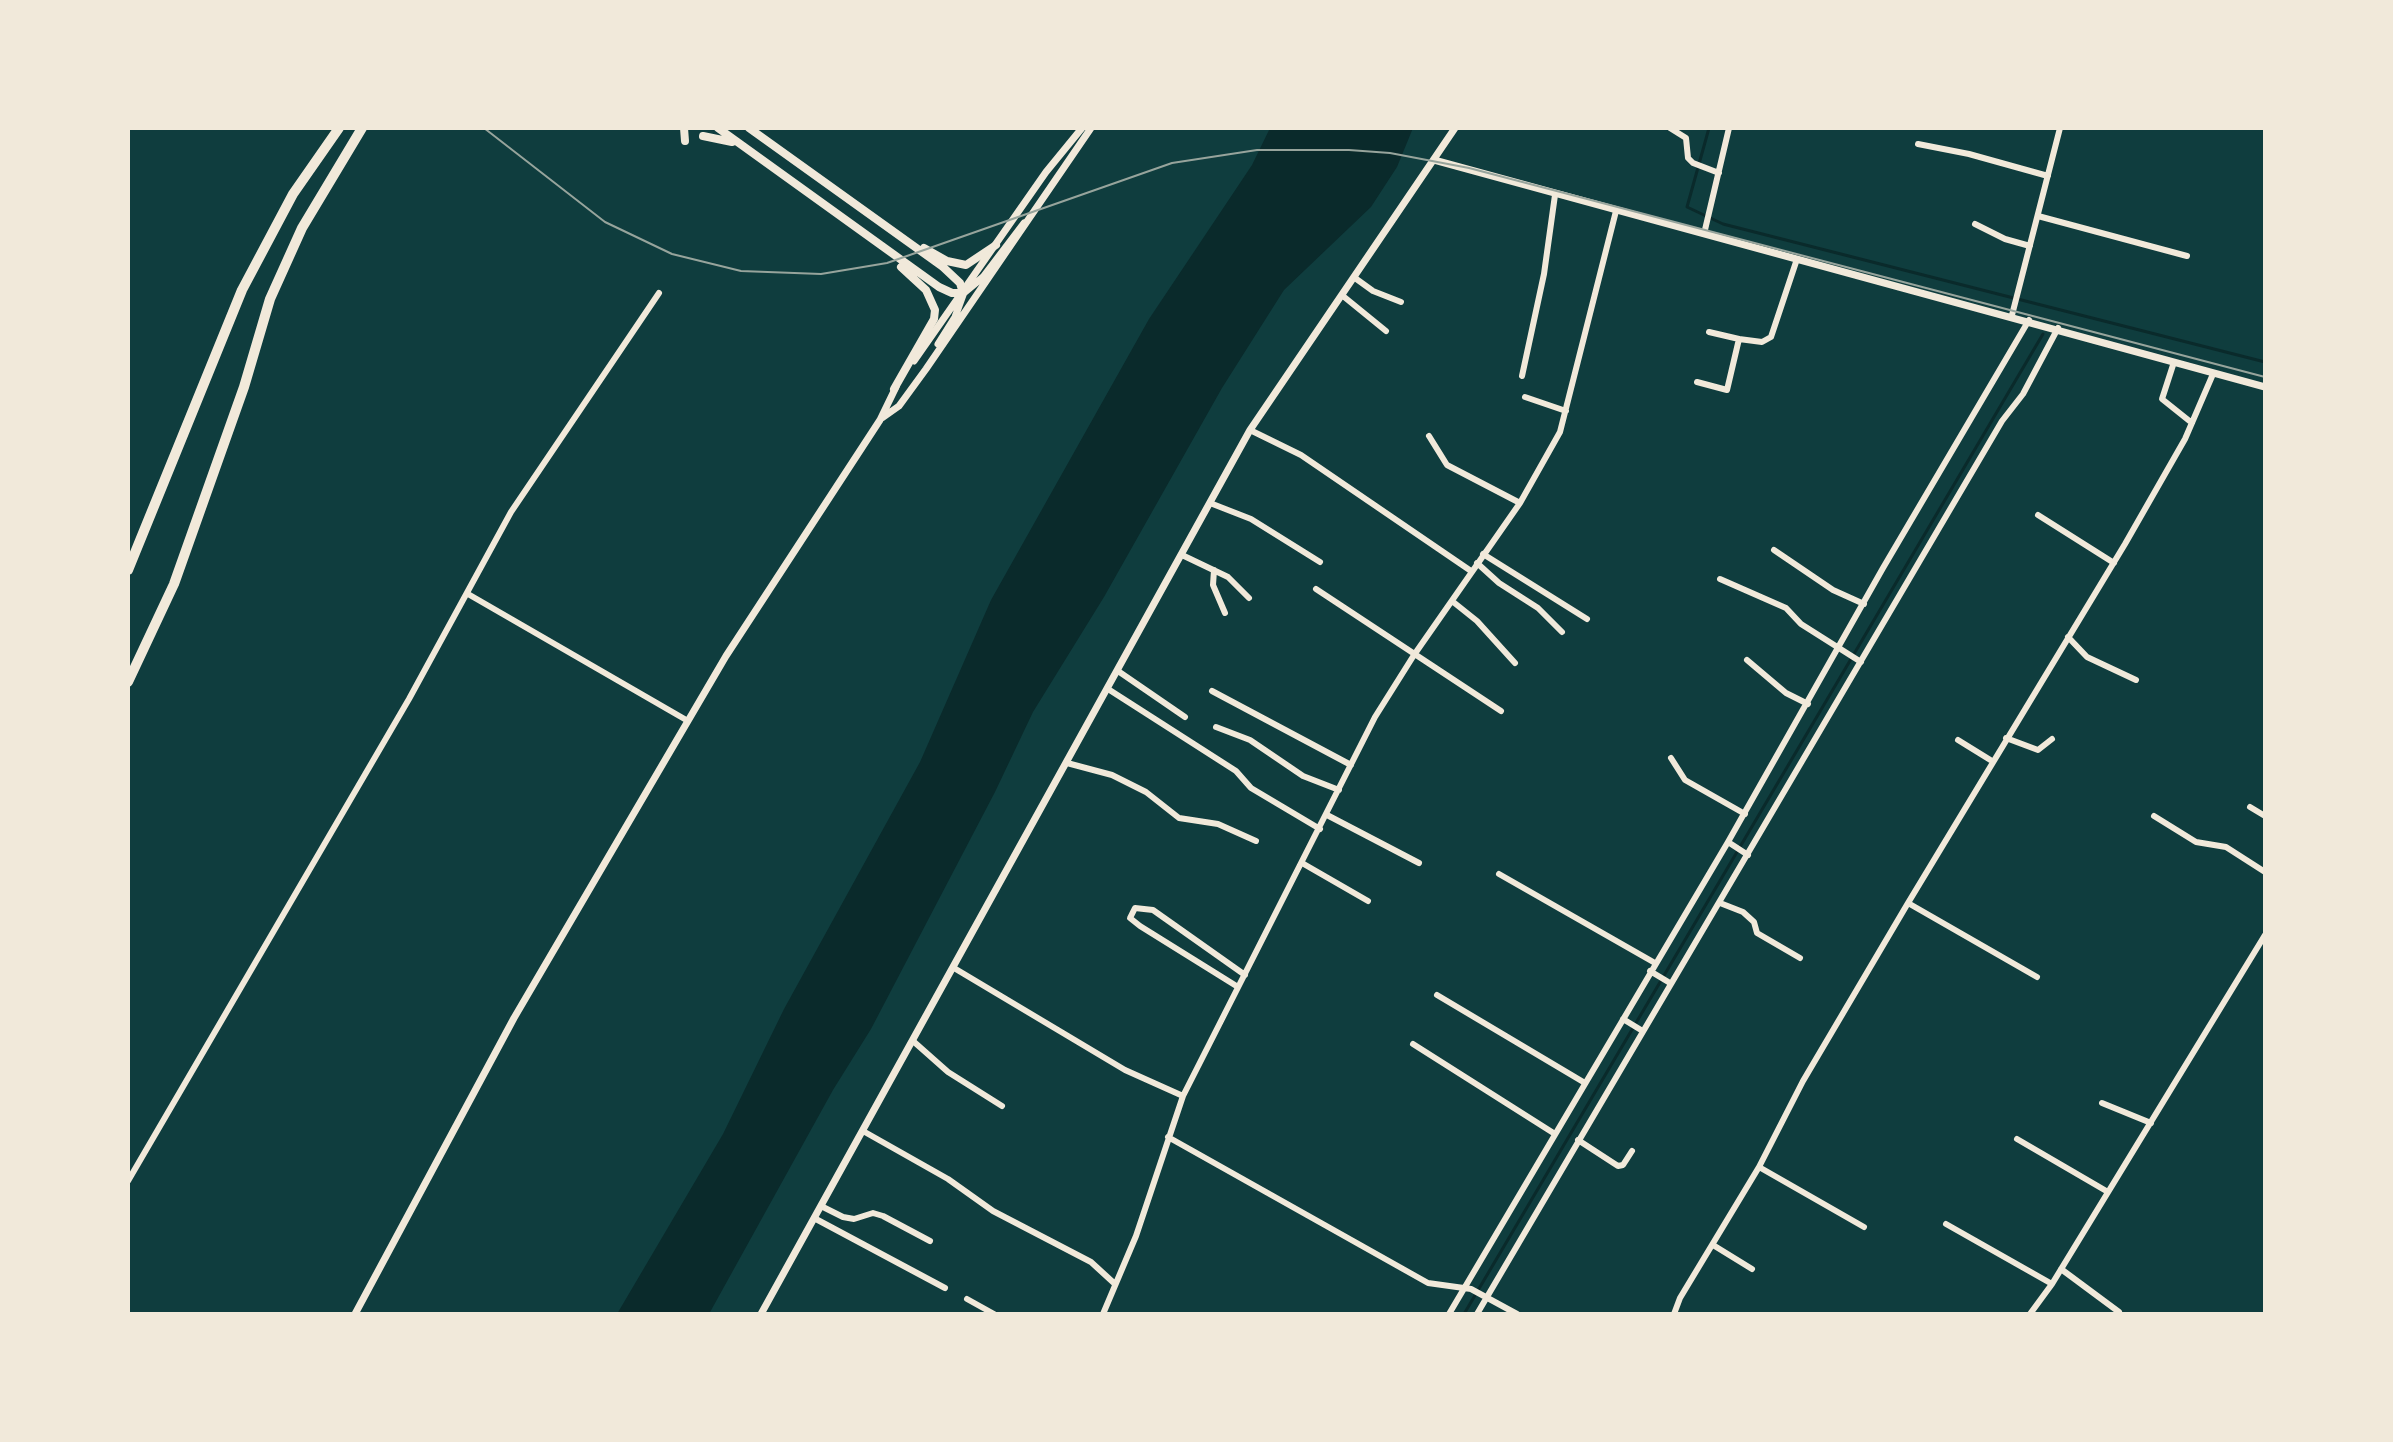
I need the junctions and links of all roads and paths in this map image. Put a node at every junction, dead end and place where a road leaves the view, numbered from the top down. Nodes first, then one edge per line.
1 (339, 128) edge
2 (362, 128) edge
3 (684, 128) edge
4 (718, 128) edge
5 (749, 128) edge
6 (1082, 128) edge
7 (1091, 128) edge
8 (1455, 128) edge
9 (1670, 128) edge
10 (1729, 128) edge
11 (2060, 128) edge
12 (703, 136) dead end
13 (685, 141) dead end
14 (741, 144) junction
15 (1918, 144) dead end
16 (1434, 160) junction
17 (1719, 173) junction
18 (2048, 176) junction
19 (1555, 195) junction
20 (1616, 211) junction
21 (1032, 216) junction
22 (2038, 216) junction
23 (1975, 224) dead end
24 (889, 228) junction
25 (1705, 230) junction
26 (996, 245) junction
27 (2030, 246) junction
28 (881, 248) junction
29 (2187, 256) dead end
30 (1797, 259) junction
31 (1355, 278) junction
32 (659, 293) dead end
33 (963, 293) junction
34 (1343, 296) junction
35 (1401, 302) dead end
36 (2013, 311) junction
37 (2029, 320) junction
38 (2058, 328) junction
39 (1386, 331) dead end
40 (1709, 332) dead end
41 (1739, 339) junction
42 (2174, 362) junction
43 (2213, 374) junction
44 (1522, 376) dead end
45 (1697, 382) dead end
46 (915, 384) junction
47 (2265, 387) edge
48 (894, 389) junction
49 (1525, 397) dead end
50 (1566, 411) junction
51 (880, 420) junction
52 (2192, 423) junction
53 (1250, 430) junction
54 (1429, 436) dead end
55 (1210, 503) junction
56 (1520, 503) junction
57 (2038, 515) dead end
58 (1774, 550) dead end
59 (1483, 554) junction
60 (1182, 555) junction
61 (1320, 562) dead end
62 (1477, 563) junction
63 (2114, 563) junction
64 (128, 570) edge
65 (1214, 570) junction
66 (1471, 571) junction
67 (1720, 579) dead end
68 (1316, 589) dead end
69 (468, 594) junction
70 (1249, 598) dead end
71 (1452, 601) junction
72 (1864, 604) junction
73 (1225, 613) dead end
74 (1587, 619) dead end
75 (1562, 632) dead end
76 (2068, 637) junction
77 (1842, 650) junction
78 (1414, 655) junction
79 (1747, 660) dead end
80 (1860, 661) junction
81 (1515, 663) dead end
82 (1118, 671) junction
83 (2136, 680) dead end
84 (128, 682) edge
85 (1108, 689) junction
86 (1212, 691) dead end
87 (1808, 704) junction
88 (1501, 711) dead end
89 (1185, 717) dead end
90 (688, 721) junction
91 (1216, 727) dead end
92 (2006, 738) junction
93 (2052, 739) dead end
94 (1958, 740) dead end
95 (1671, 758) dead end
96 (1992, 761) junction
97 (1067, 763) junction
98 (1351, 765) junction
99 (1339, 790) junction
100 (2250, 807) dead end
101 (1745, 814) junction
102 (1327, 815) junction
103 (2154, 816) dead end
104 (2265, 816) edge
105 (1320, 829) junction
106 (1256, 841) dead end
107 (1728, 842) junction
108 (1748, 855) junction
109 (1302, 863) junction
110 (1419, 863) dead end
111 (2265, 872) edge
112 (1499, 874) dead end
113 (1368, 901) dead end
114 (1720, 903) junction
115 (1908, 903) junction
116 (2265, 935) edge
117 (2262, 946) edge
118 (1800, 958) dead end
119 (1655, 963) junction
120 (954, 968) junction
121 (1650, 971) junction
122 (1245, 975) junction
123 (2037, 977) dead end
124 (1670, 983) junction
125 (1238, 987) junction
126 (1437, 995) dead end
127 (1623, 1019) junction
128 (1641, 1030) junction
129 (913, 1041) junction
130 (1413, 1044) dead end
131 (1585, 1083) junction
132 (1183, 1096) junction
133 (2102, 1103) dead end
134 (1002, 1106) dead end
135 (2151, 1123) junction
136 (863, 1131) junction
137 (1555, 1134) junction
138 (1168, 1137) junction
139 (2017, 1139) dead end
140 (1578, 1140) junction
141 (1632, 1151) dead end
142 (1759, 1167) junction
143 (128, 1181) edge
144 (2108, 1192) junction
145 (821, 1206) junction
146 (814, 1218) junction
147 (1946, 1224) dead end
148 (1864, 1227) dead end
149 (930, 1241) dead end
150 (1713, 1245) junction
151 (1752, 1269) dead end
152 (2061, 1269) junction
153 (1115, 1284) junction
154 (2052, 1284) junction
155 (945, 1288) dead end
156 (1462, 1289) junction
157 (1486, 1295) junction
158 (967, 1299) dead end
159 (2119, 1312) dead end
160 (1106, 1313) edge
161 (355, 1314) edge
162 (761, 1314) edge
163 (994, 1314) edge
164 (1449, 1314) edge
165 (1477, 1314) edge
166 (1517, 1314) edge
167 (1674, 1314) edge
168 (2030, 1314) edge

1 - 64 highway
2 - 84 highway
3 - 13 main road
4 - 14 main road
5 - 24 main road
6 - 26 street
7 - 21 street
8 - 16 street
9 - 17 street
10 - 17 street
11 - 18 street
12 - 14 main road
14 - 28 main road
15 - 18 street
16 - 19 street
16 - 31 street
17 - 25 street
18 - 22 street
19 - 20 street
19 - 44 street
20 - 25 street
20 - 50 street
21 - 33 street
21 - 46 street
22 - 27 street
22 - 29 street
23 - 27 street
24 - 26 main road
24 - 33 main road
25 - 30 street
26 - 33 street
27 - 36 street
28 - 33 main road
28 - 48 main road
30 - 36 street
30 - 41 street
31 - 34 street
31 - 35 street
32 - 69 street
33 - 46 street
33 - 48 street
34 - 39 street
34 - 53 street
36 - 37 street
37 - 38 street
37 - 72 street
38 - 42 street
38 - 80 street
40 - 41 street
41 - 45 street
42 - 43 street
42 - 52 street
43 - 47 street
43 - 52 street
46 - 51 street
48 - 51 street
49 - 50 street
50 - 56 street
51 - 90 street
52 - 63 street
53 - 55 street
53 - 66 street
54 - 56 street
55 - 60 street
55 - 61 street
56 - 59 street
57 - 63 street
58 - 72 street
59 - 62 street
59 - 74 street
60 - 65 street
60 - 82 street
62 - 66 street
62 - 75 street
63 - 76 street
65 - 70 street
65 - 73 street
66 - 71 street
67 - 77 street
68 - 78 street
69 - 90 street
69 - 143 street
71 - 78 street
71 - 81 street
72 - 77 street
76 - 83 street
76 - 92 street
77 - 80 street
77 - 87 street
78 - 88 street
78 - 98 street
79 - 87 street
80 - 108 street
82 - 85 street
82 - 89 street
85 - 97 street
85 - 105 street
86 - 98 street
87 - 101 street
90 - 161 street
91 - 99 street
92 - 93 street
92 - 96 street
94 - 96 street
95 - 101 street
96 - 115 street
97 - 106 street
97 - 120 street
98 - 99 street
99 - 102 street
100 - 104 street
101 - 107 street
102 - 105 street
102 - 110 street
103 - 111 street
105 - 109 street
107 - 108 street
107 - 119 street
108 - 114 street
109 - 113 street
109 - 122 street
112 - 119 street
114 - 118 street
114 - 124 street
115 - 123 street
115 - 142 street
116 - 117 street
117 - 135 street
119 - 121 street
120 - 129 street
120 - 132 street
121 - 124 street
121 - 127 street
122 - 125 street
122 - 125 street
124 - 128 street
125 - 132 street
126 - 131 street
127 - 128 street
127 - 131 street
128 - 140 street
129 - 134 street
129 - 136 street
130 - 137 street
131 - 137 street
132 - 138 street
133 - 135 street
135 - 144 street
136 - 145 street
136 - 153 street
137 - 156 street
138 - 153 street
138 - 156 street
139 - 144 street
140 - 141 street
140 - 157 street
142 - 148 street
142 - 150 street
144 - 152 street
145 - 146 street
145 - 149 street
146 - 155 street
146 - 162 street
147 - 154 street
150 - 151 street
150 - 167 street
152 - 154 street
152 - 159 street
153 - 160 street
154 - 168 street
156 - 157 street
156 - 164 street
157 - 165 street
157 - 166 street
158 - 163 street

